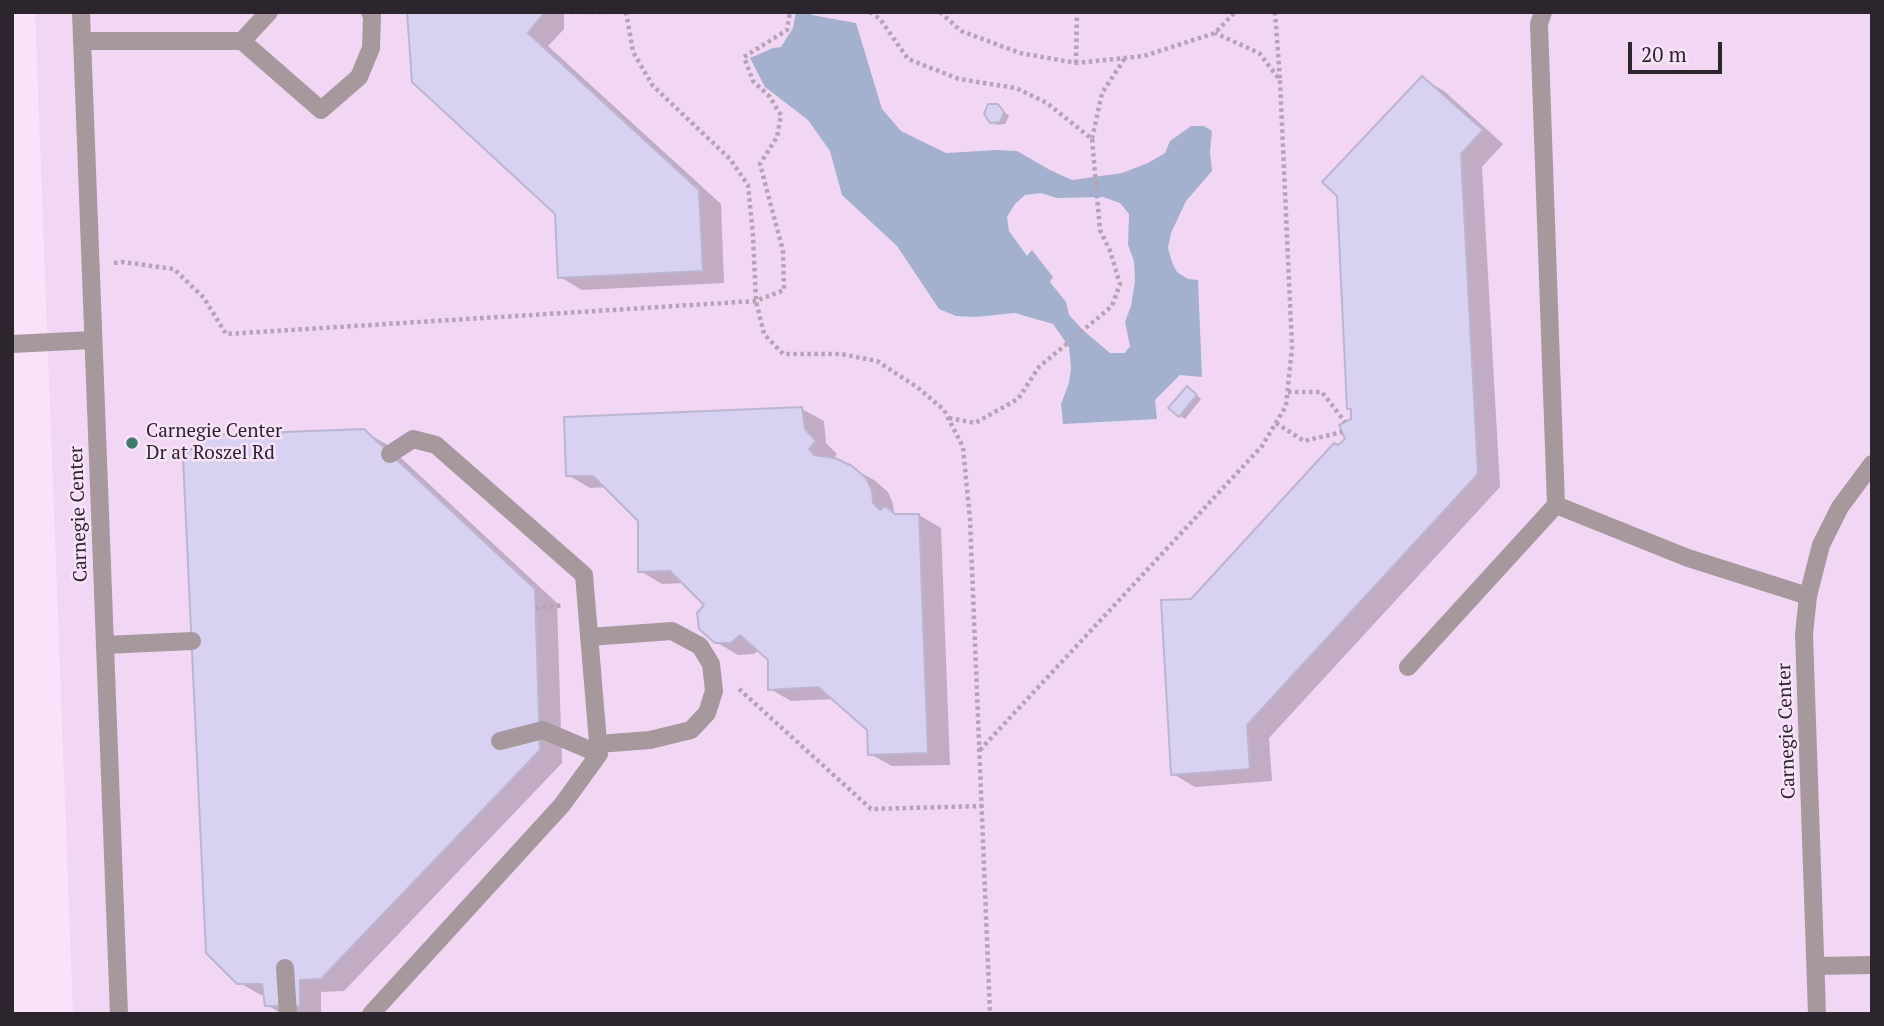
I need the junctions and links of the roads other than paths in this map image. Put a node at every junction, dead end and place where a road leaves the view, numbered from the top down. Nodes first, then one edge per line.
1 (81, 12) edge
2 (268, 12) edge
3 (370, 12) edge
4 (1543, 12) edge
5 (82, 41) junction
6 (243, 41) junction
7 (93, 340) junction
8 (12, 344) edge
9 (390, 454) dead end
10 (1872, 464) edge
11 (1556, 505) junction
12 (1808, 596) junction
13 (589, 636) junction
14 (192, 641) dead end
15 (105, 645) junction
16 (1408, 667) dead end
17 (500, 741) dead end
18 (599, 749) junction
19 (1872, 965) edge
20 (1816, 966) junction
21 (285, 968) dead end
22 (119, 1014) edge
23 (288, 1014) edge
24 (371, 1014) edge
25 (1817, 1014) edge

1 - 5 street, Carnegie Center
2 - 6 street
3 - 6 street
4 - 11 street
5 - 6 street
5 - 7 street, Carnegie Center
7 - 8 street
7 - 15 street, Carnegie Center
9 - 13 street
10 - 12 street, Carnegie Center
11 - 12 street
11 - 16 street
12 - 20 street, Carnegie Center
13 - 18 street
13 - 18 street
14 - 15 street
15 - 22 street, Carnegie Center
17 - 18 street
18 - 24 street
19 - 20 street
20 - 25 street, Carnegie Center
21 - 23 street

